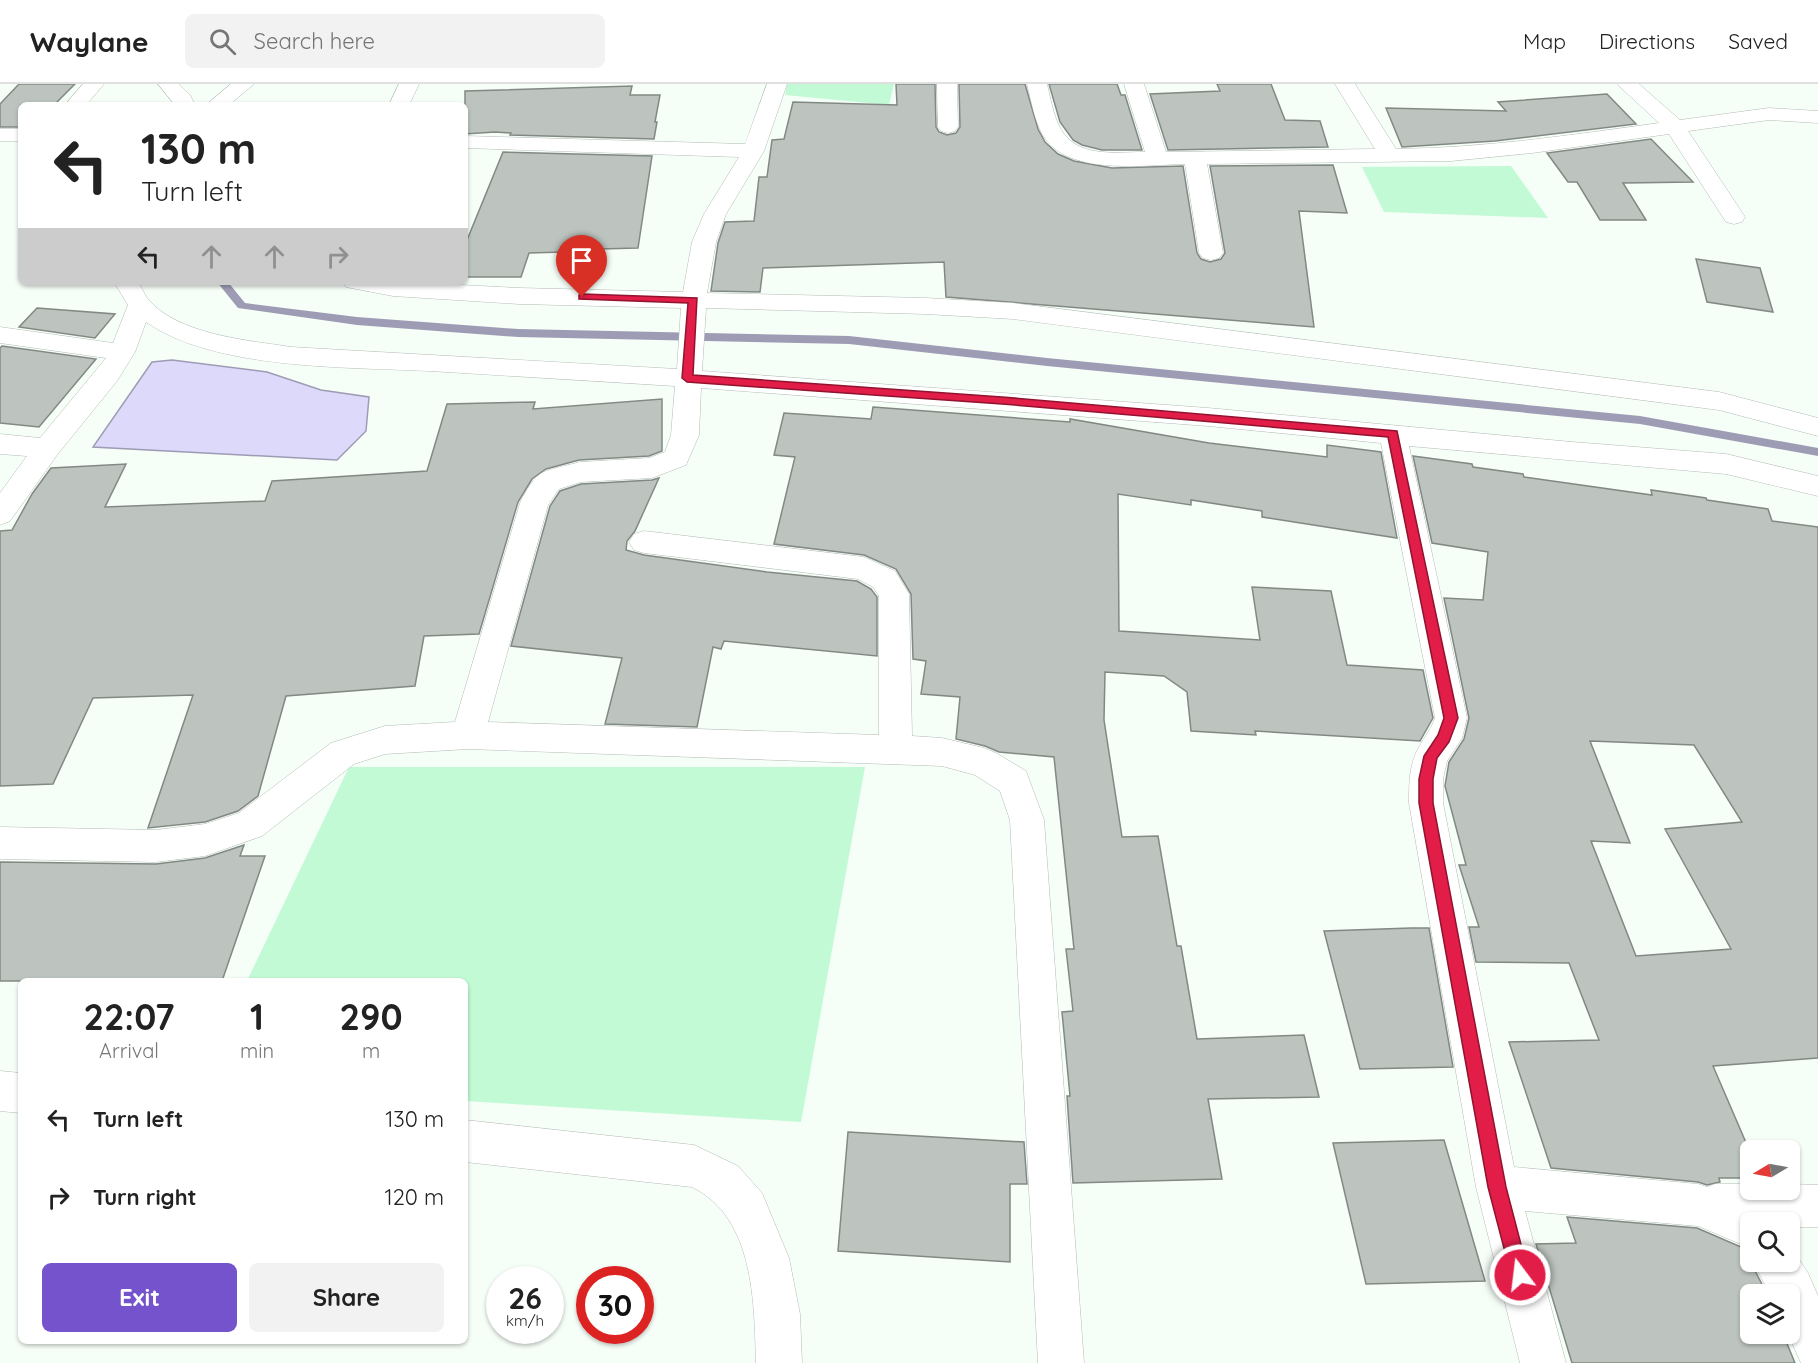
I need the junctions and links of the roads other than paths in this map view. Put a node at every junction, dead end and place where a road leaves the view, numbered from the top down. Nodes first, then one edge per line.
1 (94, 84) edge
2 (168, 84) edge
3 (244, 84) edge
4 (409, 84) edge
5 (777, 84) edge
6 (947, 84) edge
7 (1037, 84) edge
8 (1134, 84) edge
9 (1345, 84) edge
10 (1627, 84) edge
11 (78, 102) edge
12 (184, 102) edge
13 (220, 102) edge
14 (400, 102) edge
15 (1818, 117) edge
16 (1674, 126) junction
17 (948, 127) dead end
18 (0, 135) edge
19 (18, 135) edge
20 (468, 142) edge
21 (753, 151) junction
22 (1390, 156) junction
23 (1158, 159) junction
24 (1195, 159) junction
25 (1734, 217) dead end
26 (1211, 253) dead end
27 (128, 285) edge
28 (371, 285) edge
29 (693, 300) junction
30 (140, 305) junction
31 (0, 335) edge
32 (122, 352) junction
33 (687, 378) junction
34 (1818, 427) edge
35 (1393, 434) junction
36 (0, 444) edge
37 (47, 448) junction
38 (1818, 486) edge
39 (0, 514) edge
40 (644, 542) dead end
41 (468, 735) junction
42 (896, 750) junction
43 (0, 843) edge
44 (0, 1091) edge
45 (18, 1093) edge
46 (468, 1141) edge
47 (1497, 1187) junction
48 (1698, 1204) junction
49 (1818, 1206) edge
50 (1740, 1222) edge
51 (1781, 1272) edge
52 (1818, 1349) edge
53 (778, 1363) edge
54 (1061, 1363) edge
55 (1543, 1363) edge

1 - 11 street
2 - 12 street
3 - 13 street
4 - 14 street
5 - 21 street
6 - 17 street
7 - 23 street
8 - 23 street
9 - 22 street
10 - 16 street
15 - 16 street
16 - 22 street
16 - 25 street
18 - 19 street
20 - 21 street
21 - 29 street
22 - 24 street
23 - 24 street
24 - 26 street
27 - 30 street
28 - 29 street
29 - 33 street
29 - 34 street
30 - 32 street
30 - 33 street
31 - 32 street
32 - 37 street
33 - 35 street
33 - 41 street
35 - 38 street
35 - 47 street
36 - 37 street
37 - 39 street
40 - 42 street
41 - 42 street
41 - 43 street
42 - 54 street
44 - 45 street
46 - 53 street
47 - 48 street
47 - 55 street
48 - 49 street
48 - 50 street
51 - 52 street

